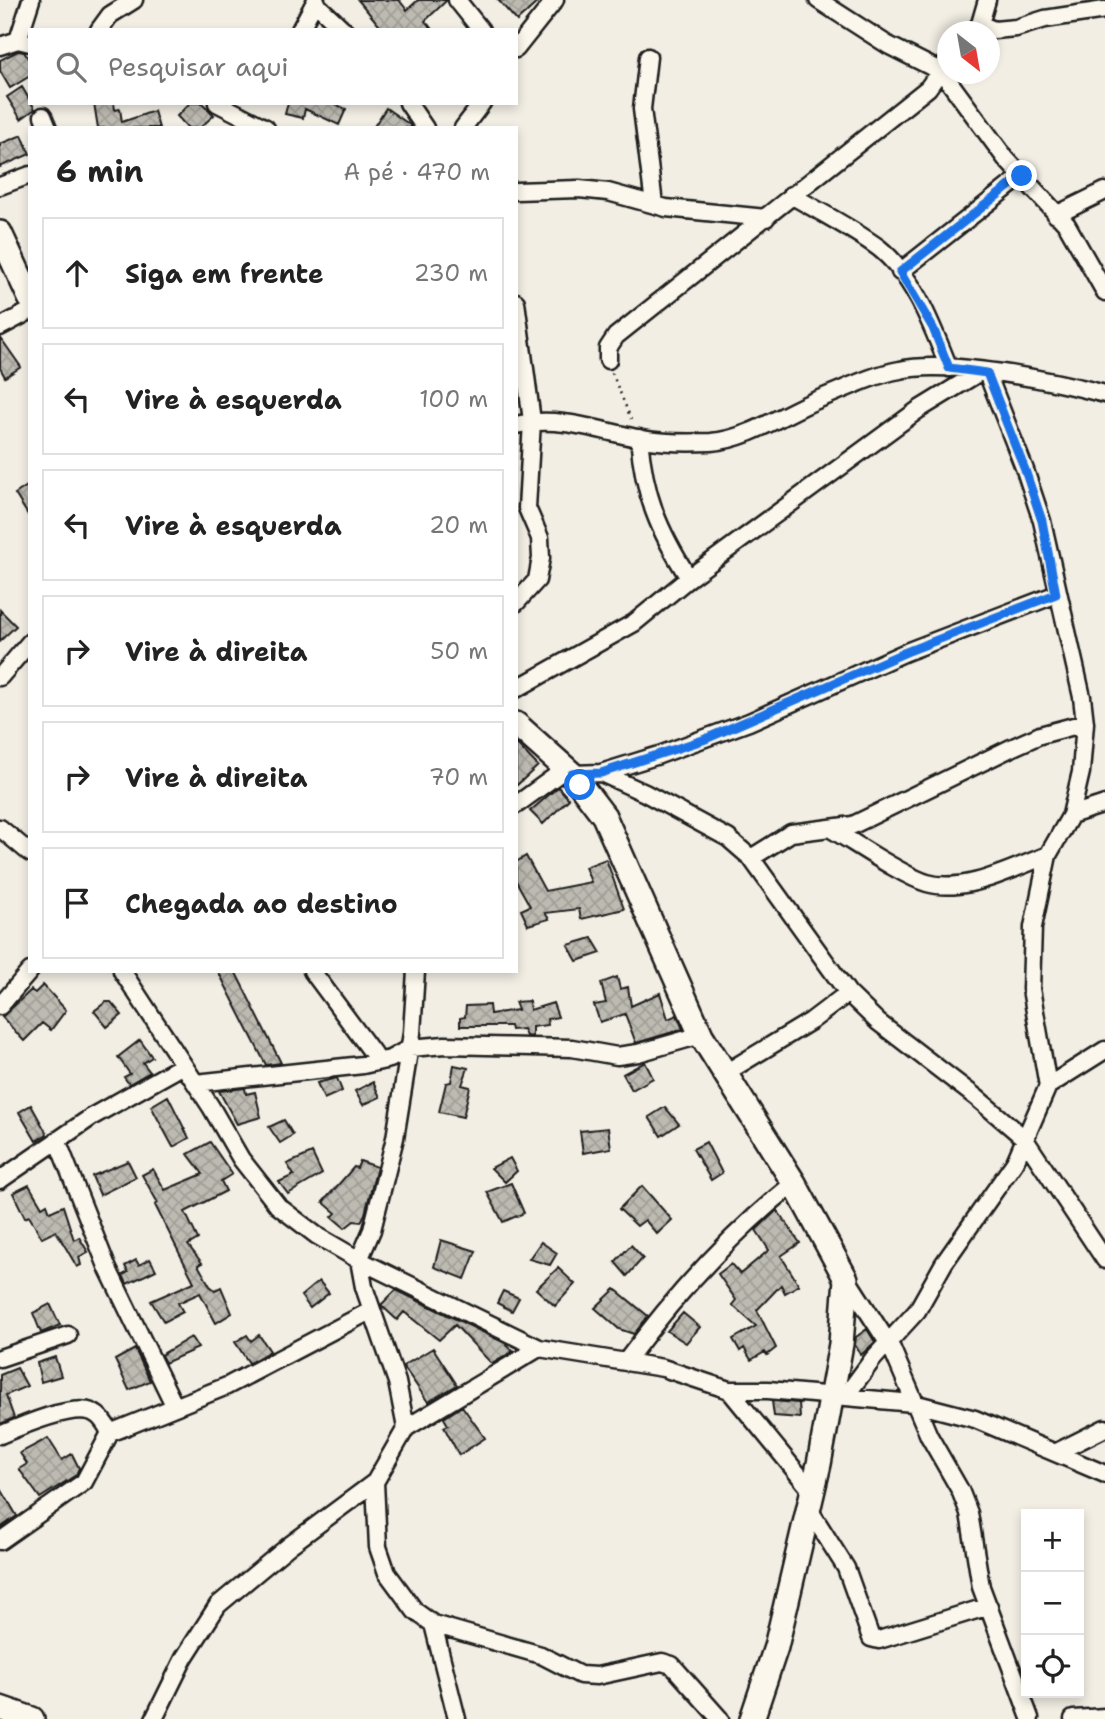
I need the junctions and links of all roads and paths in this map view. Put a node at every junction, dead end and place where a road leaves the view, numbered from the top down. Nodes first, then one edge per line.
1 (31, 0) edge
2 (134, 0) edge
3 (457, 0) edge
4 (555, 0) edge
5 (818, 0) edge
6 (987, 0) edge
7 (316, 2) edge
8 (1105, 10) edge
9 (980, 21) edge
10 (100, 28) edge
11 (301, 28) edge
12 (342, 28) edge
13 (479, 28) edge
14 (1000, 29) edge
15 (24, 41) edge
16 (0, 46) edge
17 (518, 46) edge
18 (648, 57) dead end
19 (937, 63) edge
20 (937, 76) edge
21 (958, 84) edge
22 (221, 105) edge
23 (409, 105) edge
24 (480, 105) edge
25 (261, 126) edge
26 (424, 126) edge
27 (465, 126) edge
28 (28, 176) edge
29 (1022, 176) junction
30 (0, 186) edge
31 (518, 191) edge
32 (1105, 191) edge
33 (791, 195) junction
34 (653, 204) junction
35 (1056, 215) junction
36 (766, 218) junction
37 (0, 233) edge
38 (900, 272) junction
39 (1105, 292) edge
40 (28, 294) edge
41 (28, 312) edge
42 (0, 327) edge
43 (518, 332) edge
44 (608, 360) joint
45 (949, 368) junction
46 (983, 373) junction
47 (1105, 394) edge
48 (524, 423) edge
49 (639, 438) junction
50 (689, 578) junction
51 (1056, 594) junction
52 (518, 601) edge
53 (28, 644) edge
54 (0, 677) edge
55 (518, 688) edge
56 (1085, 723) junction
57 (518, 726) edge
58 (568, 772) junction
59 (601, 773) junction
60 (518, 804) edge
61 (1105, 804) edge
62 (1071, 815) junction
63 (0, 828) edge
64 (831, 829) junction
65 (28, 851) edge
66 (1048, 855) junction
67 (751, 859) junction
68 (28, 973) edge
69 (123, 973) edge
70 (313, 973) edge
71 (416, 973) edge
72 (848, 993) junction
73 (0, 1006) edge
74 (701, 1035) junction
75 (410, 1048) junction
76 (1105, 1049) edge
77 (378, 1060) junction
78 (182, 1066) junction
79 (727, 1072) junction
80 (196, 1083) junction
81 (1048, 1086) junction
82 (1024, 1138) junction
83 (57, 1140) junction
84 (0, 1180) edge
85 (794, 1183) junction
86 (1100, 1241) edge
87 (359, 1260) junction
88 (1105, 1260) edge
89 (846, 1279) junction
90 (372, 1310) junction
91 (68, 1335) dead end
92 (887, 1342) junction
93 (539, 1348) junction
94 (0, 1358) edge
95 (627, 1360) junction
96 (729, 1390) junction
97 (839, 1396) junction
98 (912, 1403) junction
99 (174, 1405) junction
100 (406, 1428) junction
101 (1105, 1429) edge
102 (110, 1433) junction
103 (0, 1435) edge
104 (1057, 1452) junction
105 (1105, 1475) edge
106 (375, 1482) junction
107 (809, 1498) junction
108 (0, 1541) edge
109 (989, 1606) junction
110 (433, 1624) junction
111 (0, 1708) edge
112 (1105, 1717) edge
113 (1030, 1718) edge
114 (32, 1719) edge
115 (154, 1719) edge
116 (457, 1719) edge
117 (720, 1719) edge
118 (752, 1719) edge
119 (1022, 1719) edge
120 (1045, 1719) edge
121 (1073, 1719) edge

1 - 15 street
2 - 10 street
3 - 13 street
4 - 17 street
5 - 19 street
6 - 9 street
7 - 11 street
7 - 12 street
8 - 14 street
15 - 16 street
18 - 34 street
20 - 33 street
21 - 29 street
22 - 25 street
23 - 26 street
24 - 27 street
28 - 30 street
29 - 35 street
29 - 38 street
31 - 34 street
32 - 35 street
33 - 36 street
33 - 38 street
34 - 36 street
35 - 39 street
36 - 44 street
37 - 40 street
38 - 45 street
41 - 42 street
43 - 48 street
44 - 49 path
45 - 46 street
45 - 49 street
46 - 47 street
46 - 50 street
46 - 51 street
48 - 49 street
48 - 52 street
49 - 50 street
50 - 55 street
51 - 56 street
51 - 59 street
53 - 54 street
56 - 62 street
56 - 64 street
57 - 58 street
58 - 59 street
58 - 60 street
58 - 74 street
59 - 67 street
61 - 62 street
62 - 66 street
63 - 65 street
64 - 66 street
64 - 67 street
66 - 81 street
67 - 72 street
68 - 73 street
69 - 78 street
70 - 77 street
71 - 75 street
72 - 79 street
72 - 82 street
74 - 75 street
74 - 79 street
75 - 77 street
75 - 87 street
76 - 81 street
77 - 80 street
78 - 80 street
78 - 83 street
79 - 85 street
80 - 87 street
81 - 82 street
82 - 86 street
82 - 92 street
83 - 84 street
83 - 99 street
85 - 89 street
85 - 95 street
86 - 88 street
87 - 90 street
87 - 93 street
89 - 92 street
89 - 97 street
90 - 99 street
90 - 100 street
91 - 94 street
92 - 97 street
92 - 98 street
93 - 95 street
93 - 100 street
95 - 96 street
96 - 97 street
96 - 107 street
97 - 98 street
97 - 107 street
98 - 104 street
98 - 109 street
99 - 102 street
100 - 106 street
101 - 104 street
102 - 103 street
102 - 108 street
104 - 105 street
106 - 110 street
106 - 115 street
107 - 109 street
107 - 118 street
109 - 113 street
110 - 116 street
110 - 117 street
111 - 114 street
112 - 121 street
113 - 119 street
113 - 120 street

